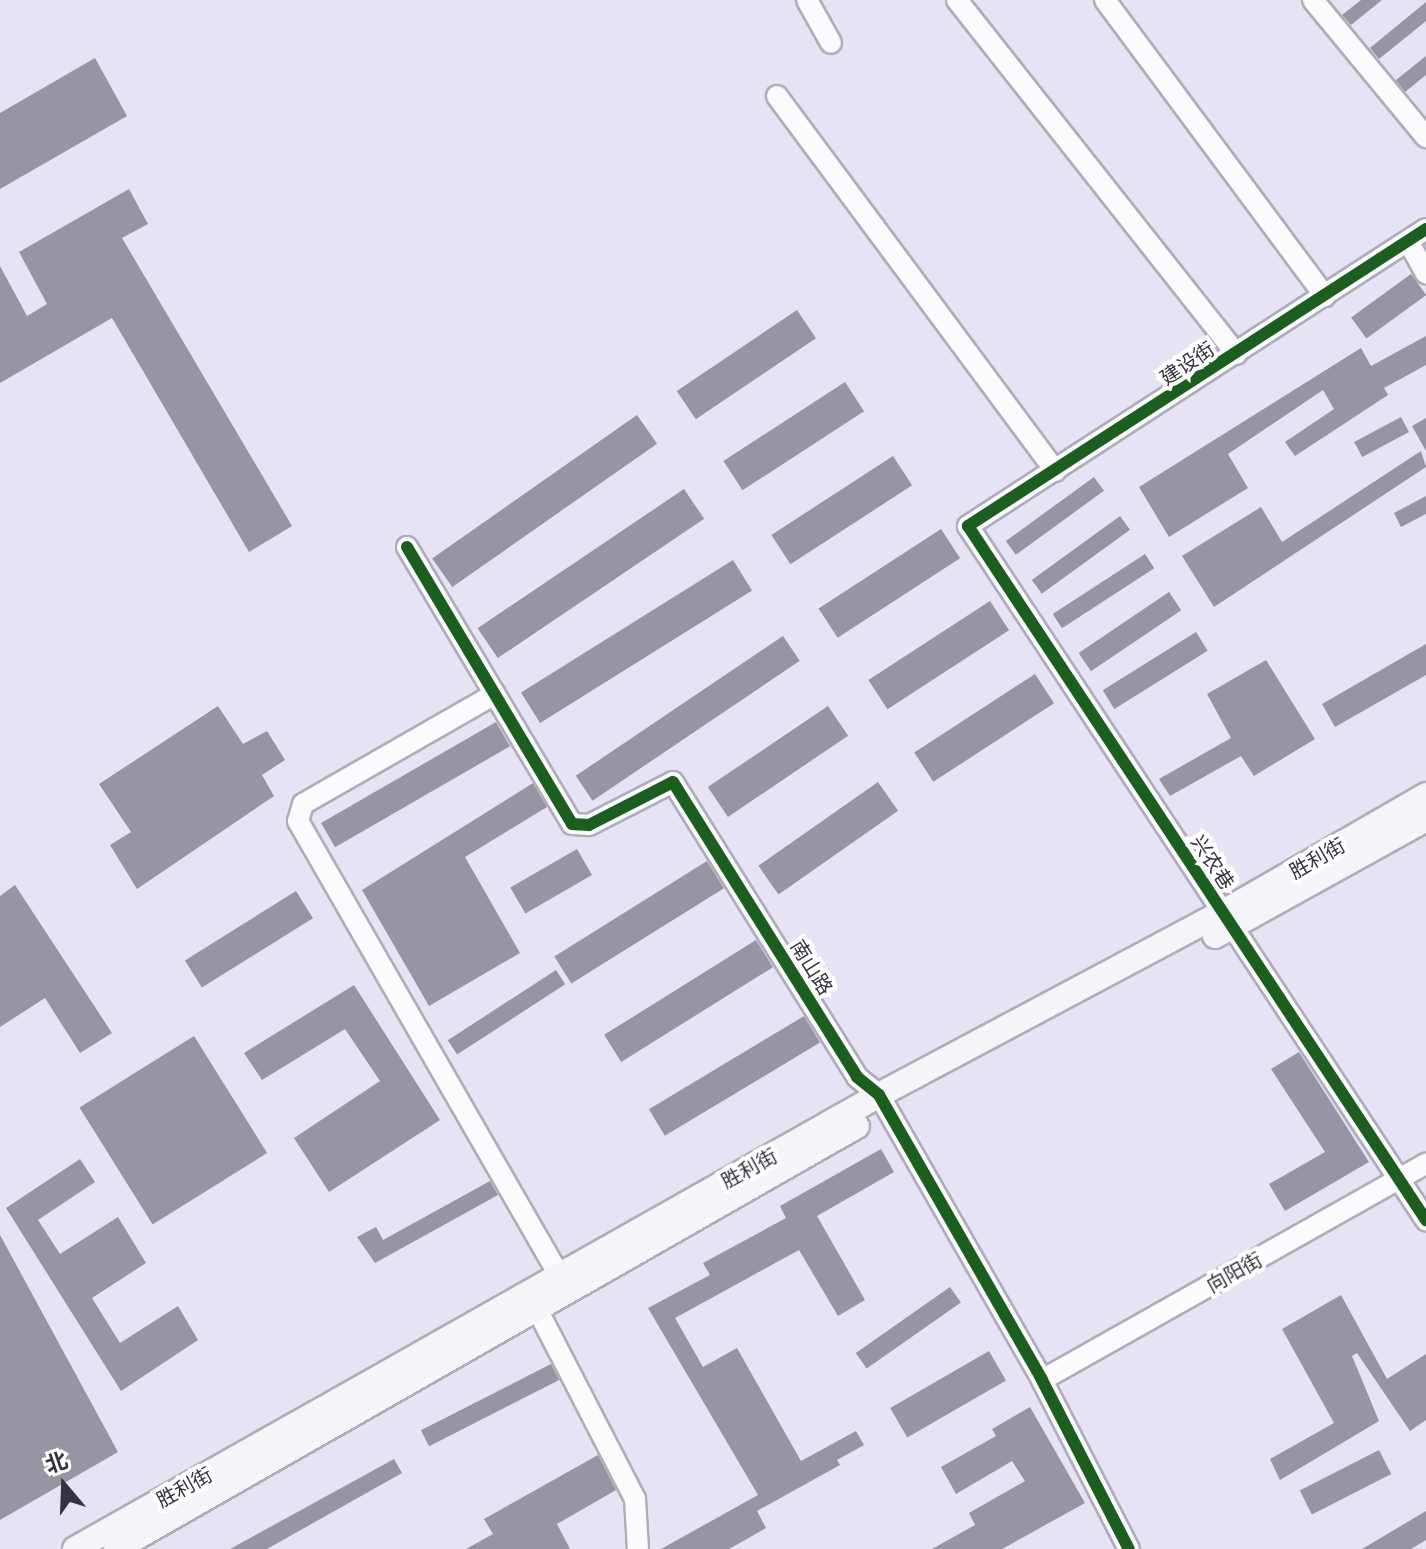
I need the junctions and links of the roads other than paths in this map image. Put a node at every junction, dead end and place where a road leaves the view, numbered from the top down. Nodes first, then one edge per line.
1 (807, 0) edge
2 (957, 0) edge
3 (1105, 0) edge
4 (1313, 0) edge
5 (831, 43) dead end
6 (777, 96) dead end
7 (1426, 137) edge
8 (1426, 229) edge
9 (1408, 241) junction
10 (1426, 273) edge
11 (1325, 296) junction
12 (1237, 354) junction
13 (1055, 471) junction
14 (968, 526) joint
15 (407, 547) dead end
16 (495, 694) junction
17 (1426, 795) edge
18 (1426, 819) edge
19 (1226, 920) junction
20 (883, 1102) junction
21 (1426, 1164) edge
22 (1399, 1179) junction
23 (1426, 1220) edge
24 (559, 1275) junction
25 (537, 1309) junction
26 (1042, 1380) junction
27 (75, 1549) edge
28 (116, 1549) edge
29 (638, 1549) edge
30 (1129, 1549) edge

1 - 5 street
2 - 12 street
3 - 11 street
4 - 7 street
6 - 13 street
8 - 9 street, 建设街
9 - 10 street
9 - 11 street, 建设街
11 - 12 street, 建设街
12 - 13 street, 建设街
13 - 14 street, 建设街
14 - 19 street, 兴农巷
15 - 16 street, 南山路
16 - 20 street, 南山路
16 - 24 street
17 - 19 main road, 胜利街
18 - 19 main road, 胜利街
19 - 20 main road, 胜利街
19 - 22 street, 兴农巷
20 - 24 main road, 胜利街
20 - 25 main road, 胜利街
20 - 26 street, 南山路
21 - 22 street, 向阳街
22 - 23 street, 兴农巷
22 - 26 street, 向阳街
24 - 27 main road, 胜利街
25 - 28 main road, 胜利街
25 - 29 street
26 - 30 street, 南山路

